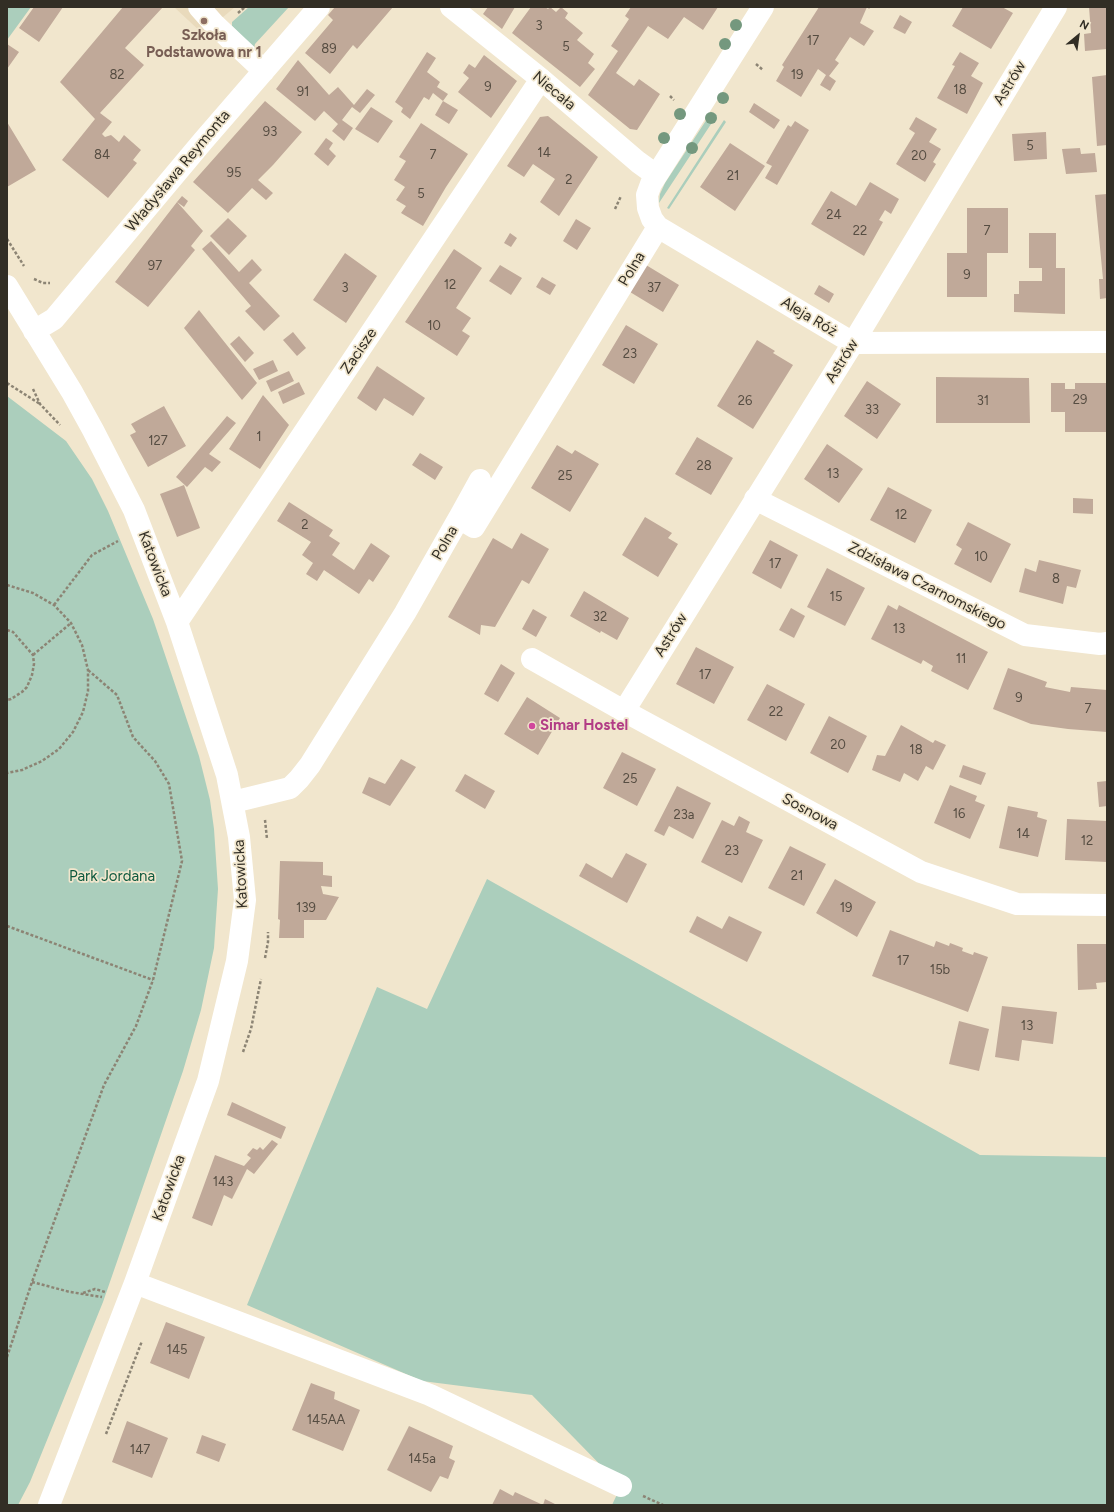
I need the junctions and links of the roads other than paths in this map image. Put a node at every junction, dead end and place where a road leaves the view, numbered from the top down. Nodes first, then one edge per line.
1 (199, 7) edge
2 (319, 7) edge
3 (451, 7) edge
4 (763, 7) edge
5 (1056, 7) edge
6 (264, 71) junction
7 (541, 79) junction
8 (656, 175) junction
9 (658, 227) junction
10 (7, 286) edge
11 (34, 330) junction
12 (1107, 342) edge
13 (853, 343) junction
14 (480, 480) dead end
15 (755, 499) junction
16 (459, 518) junction
17 (177, 622) junction
18 (1107, 643) edge
19 (532, 659) dead end
20 (624, 711) junction
21 (233, 802) junction
22 (1107, 905) edge
23 (135, 1283) junction
24 (621, 1486) dead end
25 (49, 1505) edge

1 - 6 street
2 - 6 street, Władysława Reymonta
3 - 7 street, Niecała
4 - 8 street
5 - 13 street, Astrów
6 - 11 street, Władysława Reymonta
7 - 8 street, Niecała
7 - 17 street, Zacisze
8 - 9 street
9 - 13 street, Aleja Róż
9 - 16 street, Polna
10 - 11 street, Katowicka
11 - 17 street, Katowicka
12 - 13 street, Aleja Róż
13 - 15 street, Astrów
14 - 16 street
15 - 18 street, Zdzisława Czarnomskiego
15 - 20 street, Astrów
16 - 21 street, Polna
17 - 21 street, Katowicka
19 - 20 street, Sosnowa
20 - 22 street, Sosnowa
21 - 23 street, Katowicka
23 - 24 street
23 - 25 street, Katowicka

